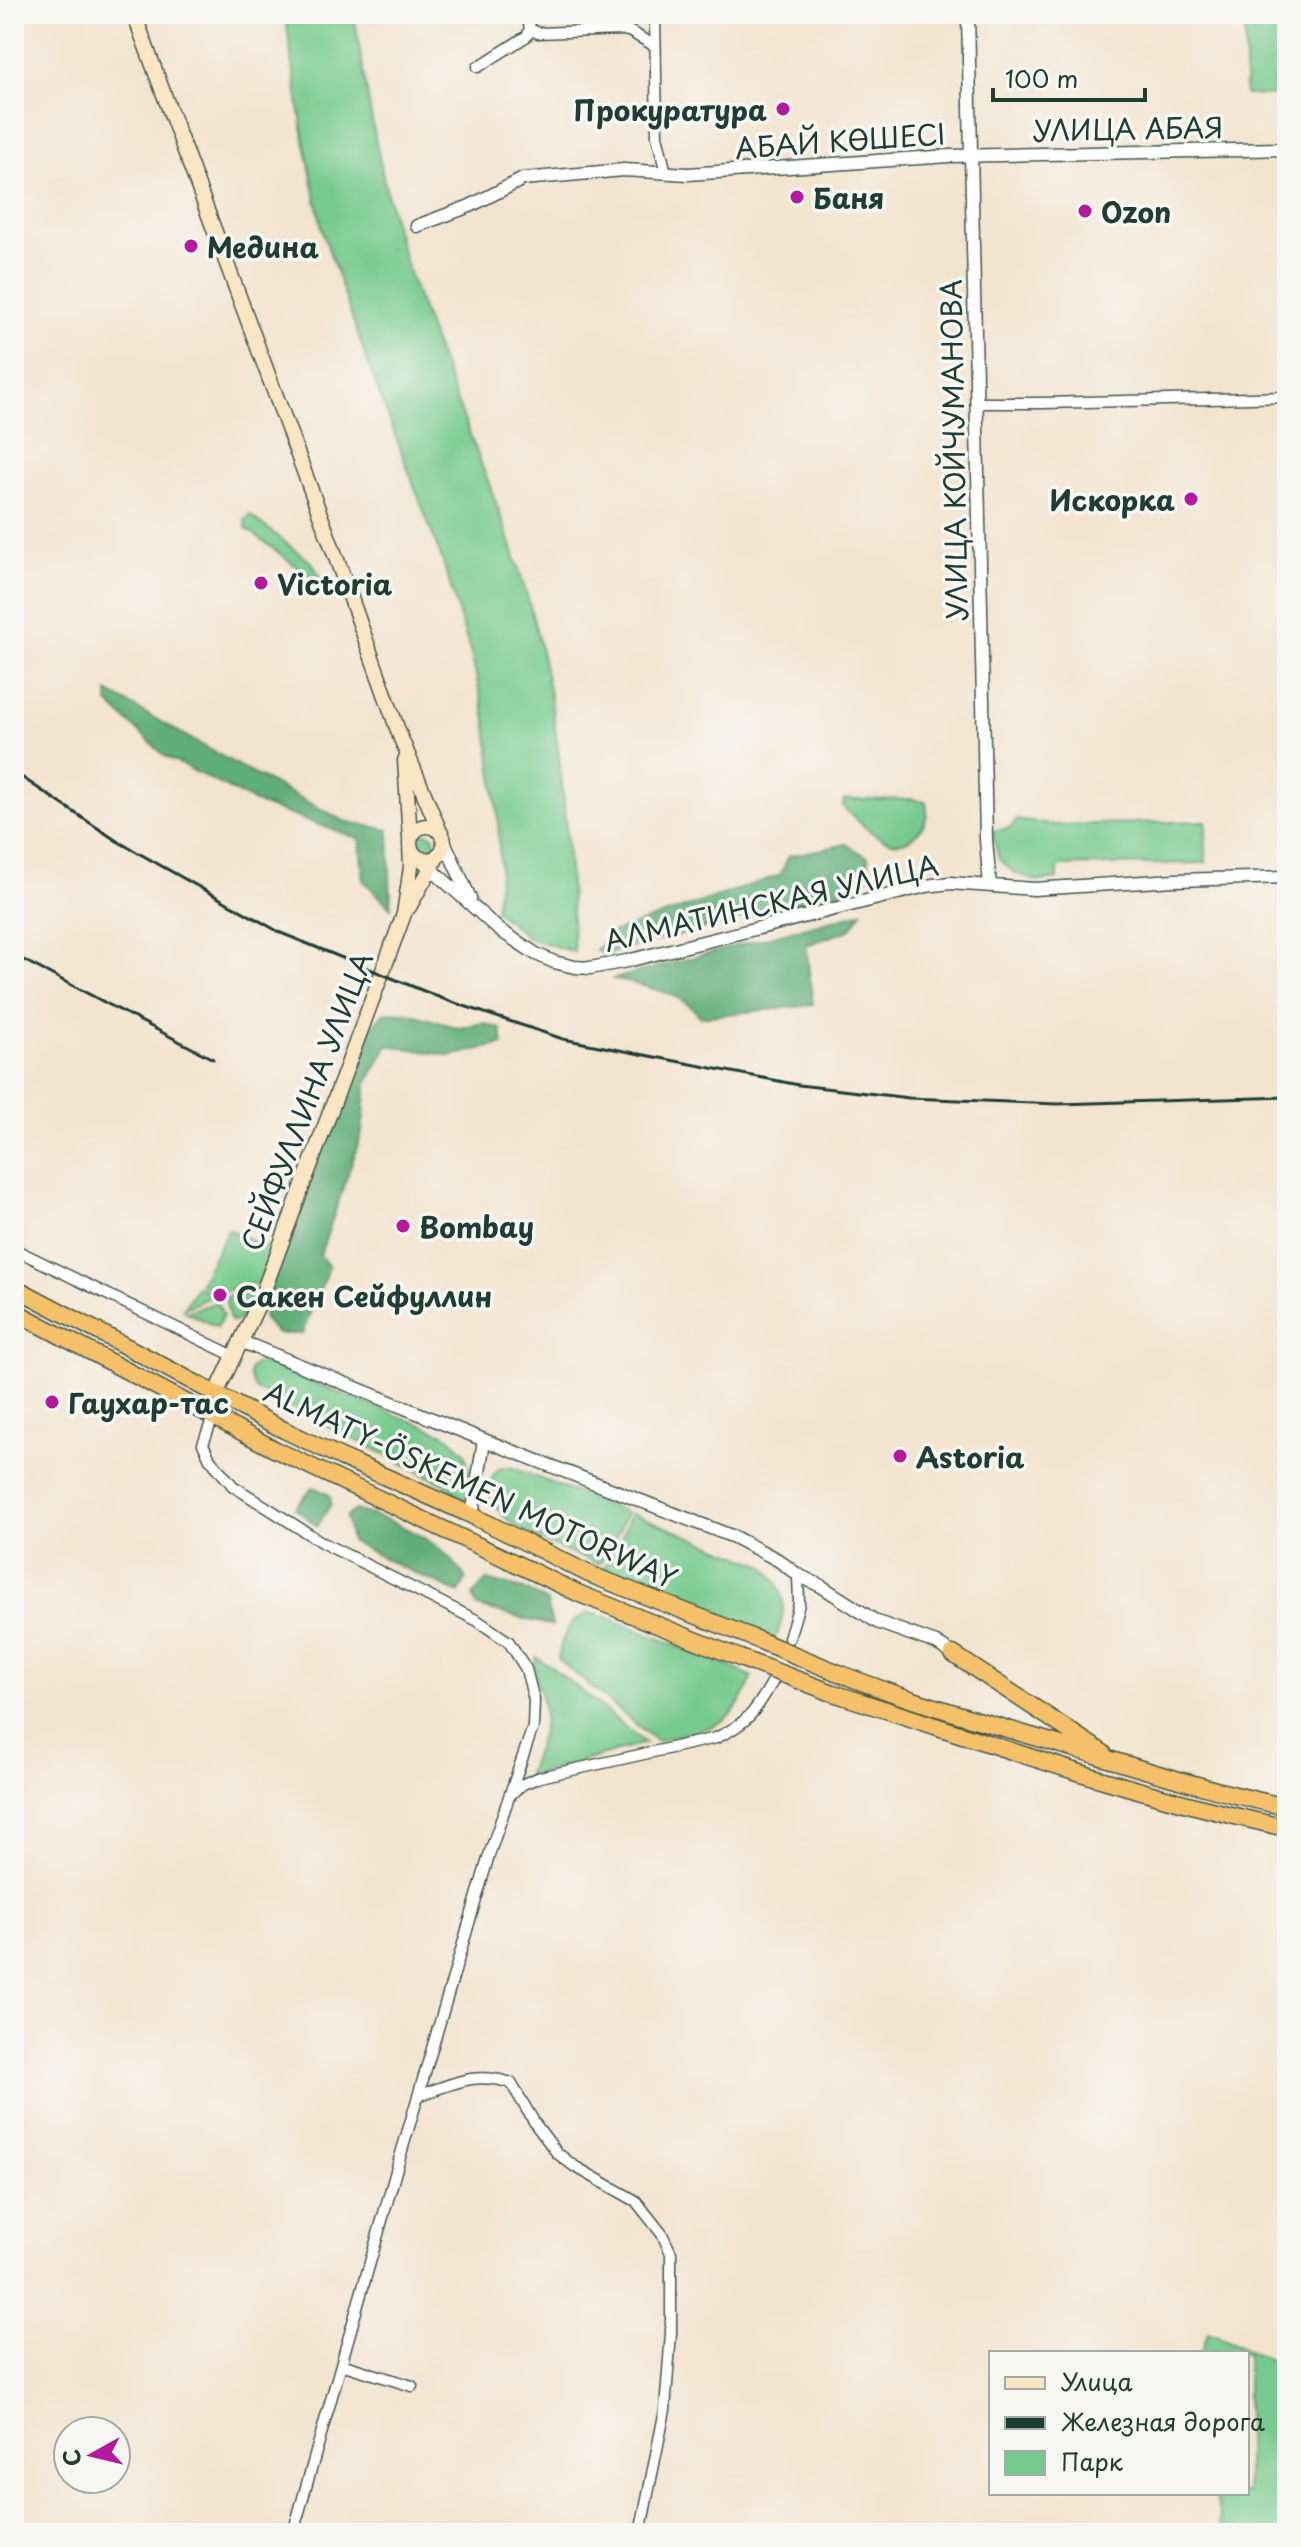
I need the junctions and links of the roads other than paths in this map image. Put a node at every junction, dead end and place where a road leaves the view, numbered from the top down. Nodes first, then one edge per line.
1 (134, 14) edge
2 (527, 14) edge
3 (655, 14) edge
4 (968, 14) edge
5 (530, 29) junction
6 (655, 46) junction
7 (478, 67) dead end
8 (1287, 149) edge
9 (970, 156) junction
10 (666, 173) junction
11 (417, 226) dead end
12 (1287, 397) edge
13 (976, 403) junction
14 (400, 736) junction
15 (442, 835) junction
16 (413, 847) junction
17 (438, 855) junction
18 (431, 870) junction
19 (1287, 877) edge
20 (990, 886) junction
21 (476, 908) junction
22 (404, 914) junction
23 (14, 1249) edge
24 (14, 1287) edge
25 (14, 1311) edge
26 (240, 1341) junction
27 (234, 1356) junction
28 (216, 1394) junction
29 (213, 1417) junction
30 (484, 1440) junction
31 (472, 1516) junction
32 (798, 1575) junction
33 (789, 1638) dead end
34 (953, 1654) joint
35 (773, 1681) dead end
36 (1110, 1759) junction
37 (511, 1793) junction
38 (1287, 1807) edge
39 (1287, 1828) edge
40 (418, 2096) junction
41 (341, 2364) junction
42 (412, 2386) dead end
43 (293, 2533) edge
44 (640, 2533) edge

1 - 14 main road
2 - 5 street
3 - 6 street
4 - 9 street, УЛИЦА КОЙЧУМАНОВА
5 - 6 street
5 - 7 street
6 - 10 street
8 - 9 street, УЛИЦА АБАЯ
9 - 10 street, АБАЙ КӨШЕСІ
9 - 13 street, УЛИЦА КОЙЧУМАНОВА
10 - 11 street, АБАЙ КӨШЕСІ
12 - 13 street
13 - 20 street, УЛИЦА КОЙЧУМАНОВА
14 - 15 main road
14 - 16 main road
15 - 16 main road
15 - 17 main road
15 - 21 street
16 - 17 main road
16 - 18 street, АЛМАТИНСКАЯ УЛИЦА
16 - 22 main road
17 - 18 main road
18 - 21 street, АЛМАТИНСКАЯ УЛИЦА
18 - 22 main road
19 - 20 street, АЛМАТИНСКАЯ УЛИЦА
20 - 21 street, АЛМАТИНСКАЯ УЛИЦА
22 - 26 main road, СЕЙФУЛЛИНА УЛИЦА
23 - 27 street
24 - 28 highway, ALMATY-ÖSKEMEN MOTORWAY
25 - 29 highway, ALMATY-ÖSKEMEN MOTORWAY
26 - 27 main road, СЕЙФУЛЛИНА УЛИЦА
26 - 30 street
27 - 28 main road, СЕЙФУЛЛИНА УЛИЦА
28 - 31 highway, ALMATY-ÖSKEMEN MOTORWAY
29 - 37 street
29 - 39 highway, ALMATY-ÖSKEMEN MOTORWAY, bridge
30 - 31 street
30 - 32 street
31 - 36 highway, ALMATY-ÖSKEMEN MOTORWAY, bridge
32 - 33 street
32 - 34 street
34 - 36 highway
35 - 37 street
36 - 38 highway, ALMATY-ÖSKEMEN MOTORWAY
37 - 40 street
40 - 41 street
40 - 44 street
41 - 42 street
41 - 43 street

